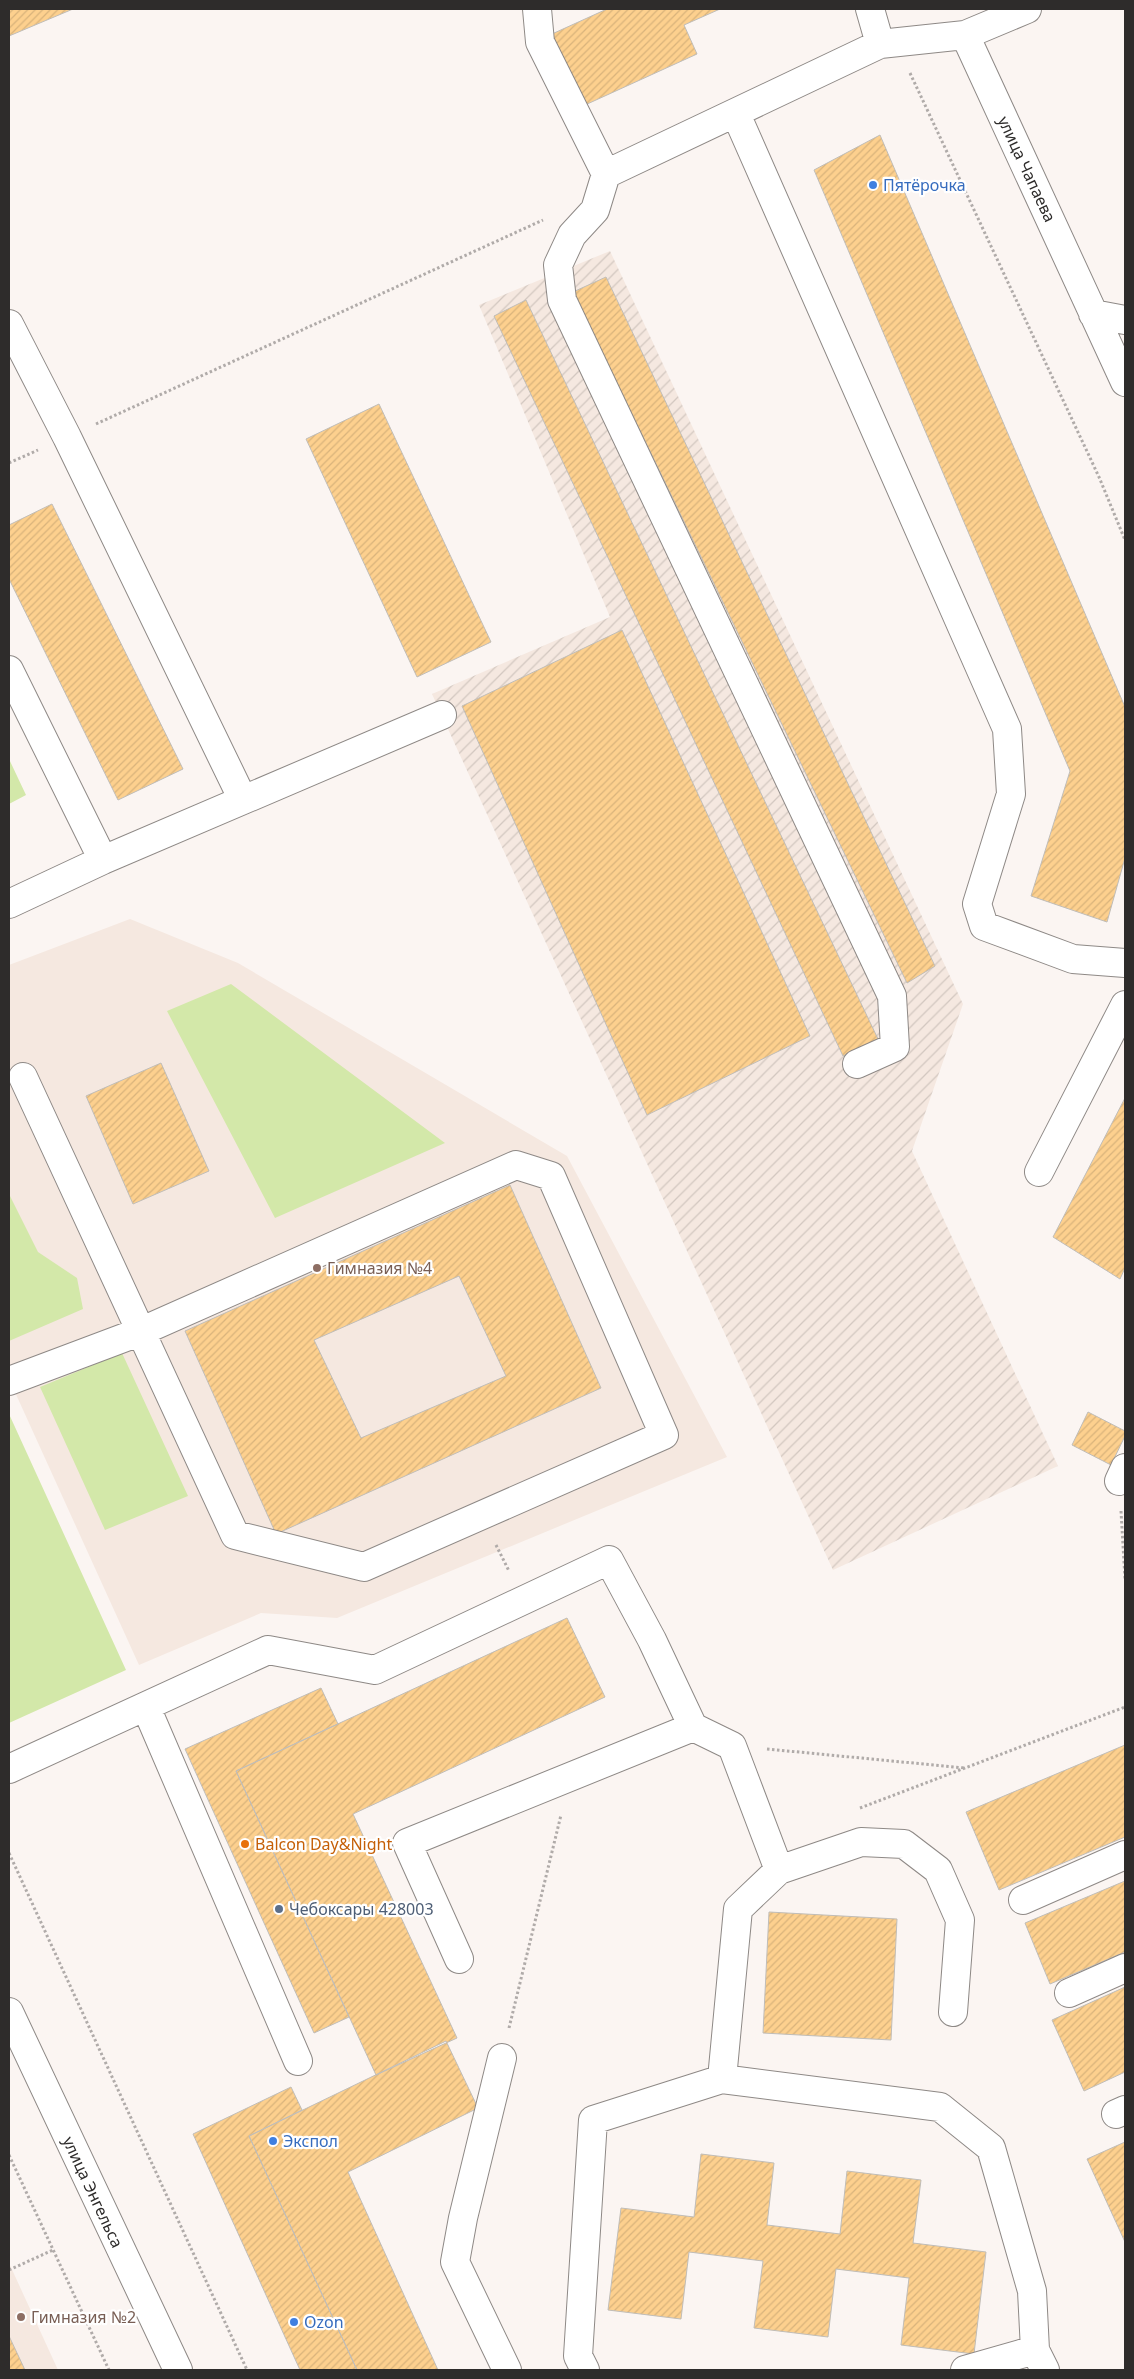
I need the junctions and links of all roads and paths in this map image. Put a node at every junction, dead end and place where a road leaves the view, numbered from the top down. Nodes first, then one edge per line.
1 (537, 9) edge
2 (870, 9) edge
3 (1027, 9) edge
4 (965, 35) junction
5 (888, 43) junction
6 (736, 114) junction
7 (606, 174) junction
8 (546, 218) dead end
9 (1094, 314) junction
10 (1125, 320) edge
11 (9, 324) edge
12 (1125, 382) edge
13 (67, 437) junction
14 (1125, 540) edge
15 (9, 670) edge
16 (442, 714) dead end
17 (243, 800) junction
18 (103, 860) junction
19 (9, 904) edge
20 (1125, 963) edge
21 (1125, 1005) edge
22 (857, 1064) dead end
23 (23, 1077) dead end
24 (1039, 1172) dead end
25 (142, 1332) junction
26 (9, 1381) edge
27 (1122, 1474) edge
28 (481, 1516) junction
29 (1125, 1579) edge
30 (523, 1600) junction
31 (146, 1707) junction
32 (1125, 1708) edge
33 (693, 1727) junction
34 (732, 1746) junction
35 (965, 1768) junction
36 (9, 1769) edge
37 (570, 1777) junction
38 (858, 1809) dead end
39 (9, 1852) edge
40 (1125, 1856) edge
41 (779, 1870) junction
42 (1023, 1900) dead end
43 (459, 1959) dead end
44 (1125, 1968) edge
45 (1069, 1993) dead end
46 (9, 2012) edge
47 (953, 2012) dead end
48 (502, 2058) joint
49 (298, 2061) dead end
50 (722, 2079) junction
51 (9, 2155) edge
52 (53, 2250) junction
53 (9, 2270) edge
54 (1040, 2360) edge
55 (109, 2370) edge
56 (178, 2370) edge
57 (247, 2370) edge
58 (507, 2370) edge
59 (585, 2370) edge
60 (965, 2370) edge

1 - 7 street
2 - 5 street
3 - 4 street
4 - 5 street
4 - 9 street, улица Чапаева
5 - 6 street
5 - 14 path
6 - 7 street
6 - 20 street
7 - 22 street
8 - 13 path
9 - 10 street
9 - 12 street, улица Чапаева
11 - 13 street
13 - 17 street
15 - 18 street
16 - 17 street
17 - 18 street
18 - 19 street
21 - 24 street
23 - 25 street
25 - 26 street
25 - 28 street
25 - 28 street
27 - 29 path
28 - 30 path
30 - 31 street
30 - 33 street
31 - 36 street
31 - 49 street
32 - 35 path
33 - 34 street
33 - 37 street
34 - 35 path
34 - 41 street
35 - 38 path
37 - 43 street
37 - 48 path
39 - 57 path
40 - 42 street
41 - 47 street
41 - 50 street
44 - 45 street
46 - 56 street, улица Энгельса
48 - 58 street
50 - 54 street
50 - 59 street
51 - 52 path
52 - 53 path
52 - 55 path
54 - 60 street

